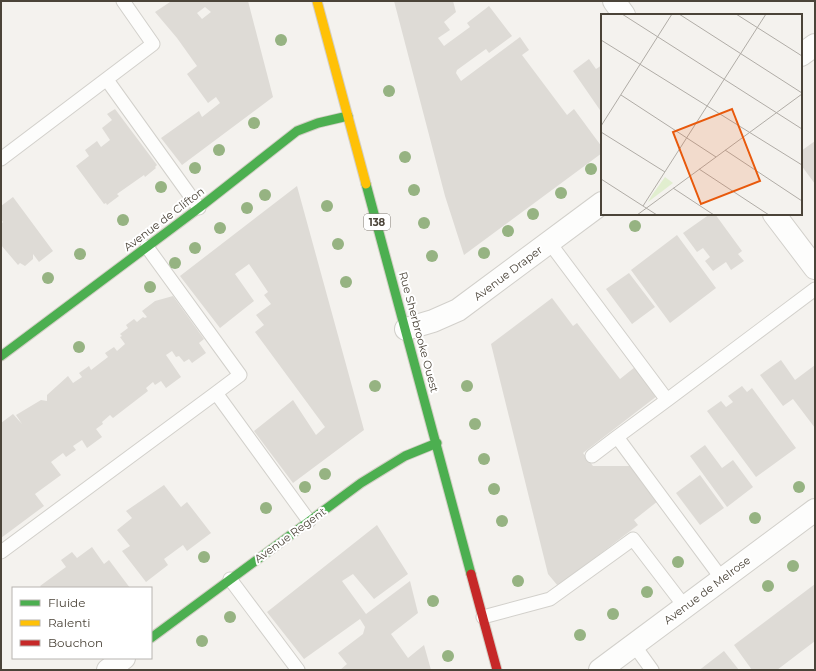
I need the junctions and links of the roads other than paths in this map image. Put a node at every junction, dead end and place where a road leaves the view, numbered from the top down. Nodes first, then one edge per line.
1 (123, 1) edge
2 (317, 1) edge
3 (614, 1) edge
4 (623, 14) edge
5 (815, 45) edge
6 (802, 54) edge
7 (107, 80) junction
8 (348, 116) junction
9 (1, 159) edge
10 (601, 204) edge
11 (199, 208) junction
12 (775, 215) edge
13 (549, 242) junction
14 (147, 247) junction
15 (815, 268) edge
16 (815, 289) edge
17 (406, 329) junction
18 (1, 356) edge
19 (216, 393) junction
20 (667, 400) junction
21 (617, 438) junction
22 (436, 443) junction
23 (592, 456) dead end
24 (815, 510) edge
25 (309, 521) junction
26 (1, 552) edge
27 (230, 579) junction
28 (722, 579) junction
29 (685, 607) junction
30 (483, 617) junction
31 (152, 637) edge
32 (634, 645) junction
33 (123, 659) edge
34 (108, 670) edge
35 (298, 670) edge
36 (498, 670) edge
37 (600, 670) edge
38 (652, 670) edge

1 - 7 lane
2 - 8 street, Rue Sherbrooke Ouest / 138
3 - 4 street
5 - 6 street
7 - 9 lane
7 - 11 lane
8 - 11 street, Avenue de Clifton
8 - 17 street, Rue Sherbrooke Ouest / 138
10 - 13 street, Avenue Draper
11 - 14 street, Avenue de Clifton
12 - 15 street
13 - 17 street, Avenue Draper
13 - 20 lane
14 - 18 street, Avenue de Clifton
14 - 19 lane
16 - 20 lane
17 - 22 street, Rue Sherbrooke Ouest / 138
19 - 25 lane
19 - 26 lane
20 - 21 lane
21 - 23 lane
21 - 28 lane
22 - 25 street, Avenue Regent
22 - 30 street, Rue Sherbrooke Ouest / 138
24 - 28 street, Avenue de Melrose
25 - 27 street, Avenue Regent
27 - 31 street, Avenue Regent
27 - 35 lane
28 - 29 street, Avenue de Melrose
29 - 30 lane
29 - 32 street, Avenue de Melrose
30 - 36 street, Rue Sherbrooke Ouest / 138
32 - 37 street, Avenue de Melrose
32 - 38 lane
33 - 34 street

